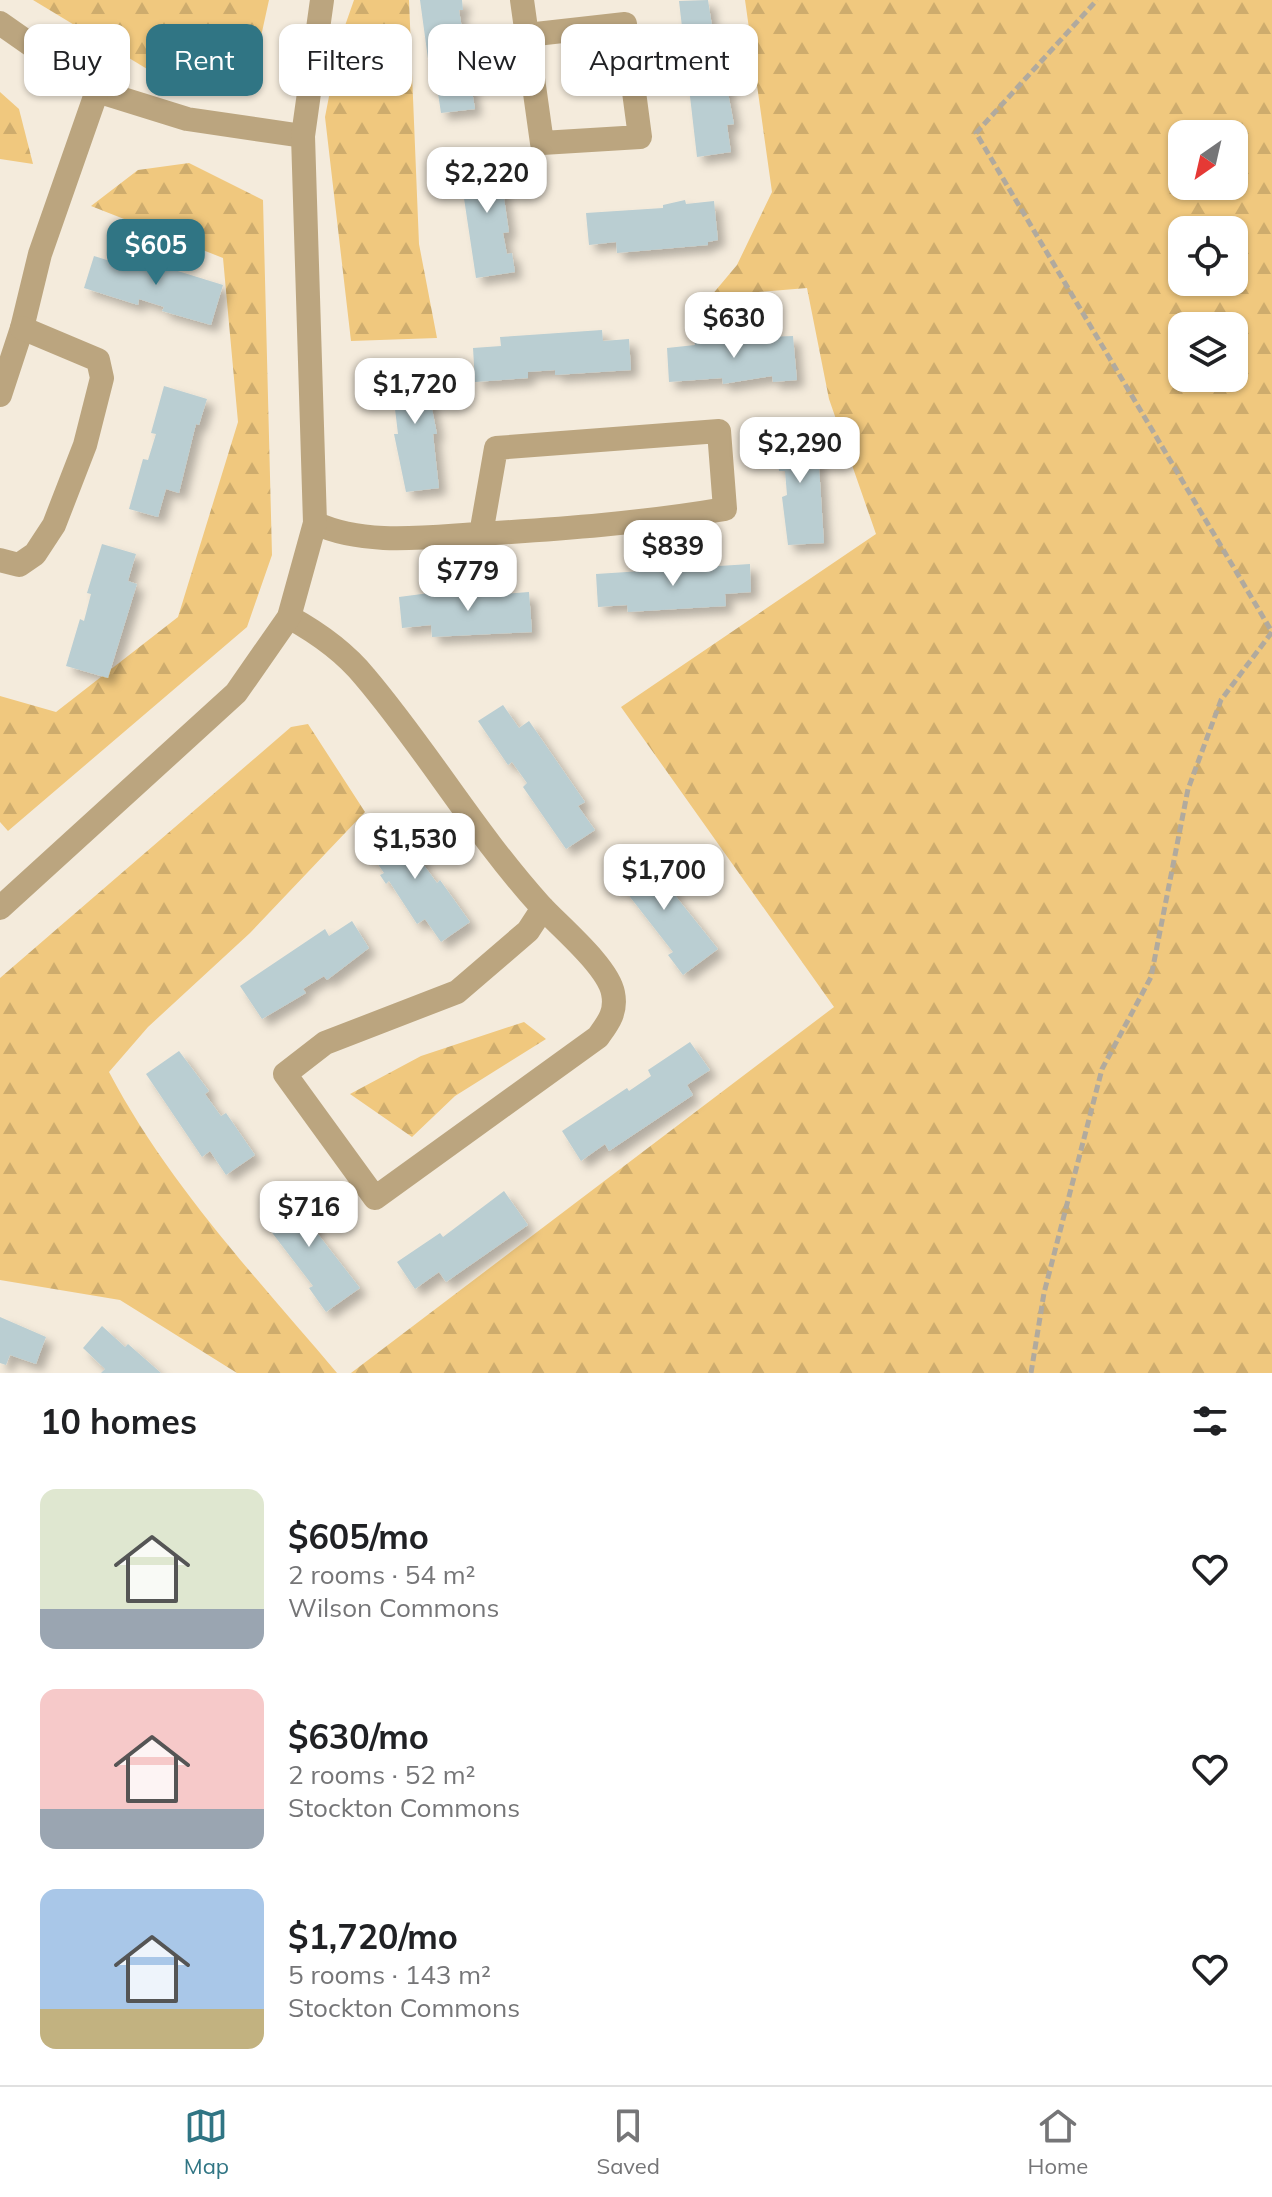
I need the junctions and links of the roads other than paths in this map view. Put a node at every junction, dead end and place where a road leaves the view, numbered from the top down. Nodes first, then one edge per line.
1 (322, 0) edge
2 (522, 0) edge
3 (0, 23) edge
4 (525, 24) edge
5 (527, 35) joint
6 (24, 40) edge
7 (95, 96) edge
8 (113, 96) edge
9 (303, 136) junction
10 (22, 328) junction
11 (0, 395) edge
12 (315, 523) junction
13 (481, 534) junction
14 (0, 560) edge
15 (289, 617) junction
16 (0, 908) edge
17 (543, 908) junction

1 - 9 street
2 - 4 street
3 - 6 street
5 - 5 street
7 - 10 street
8 - 9 street
9 - 12 street
10 - 11 street
10 - 14 street
12 - 13 street
12 - 15 street
13 - 13 street
15 - 16 street
15 - 17 street
17 - 17 street

